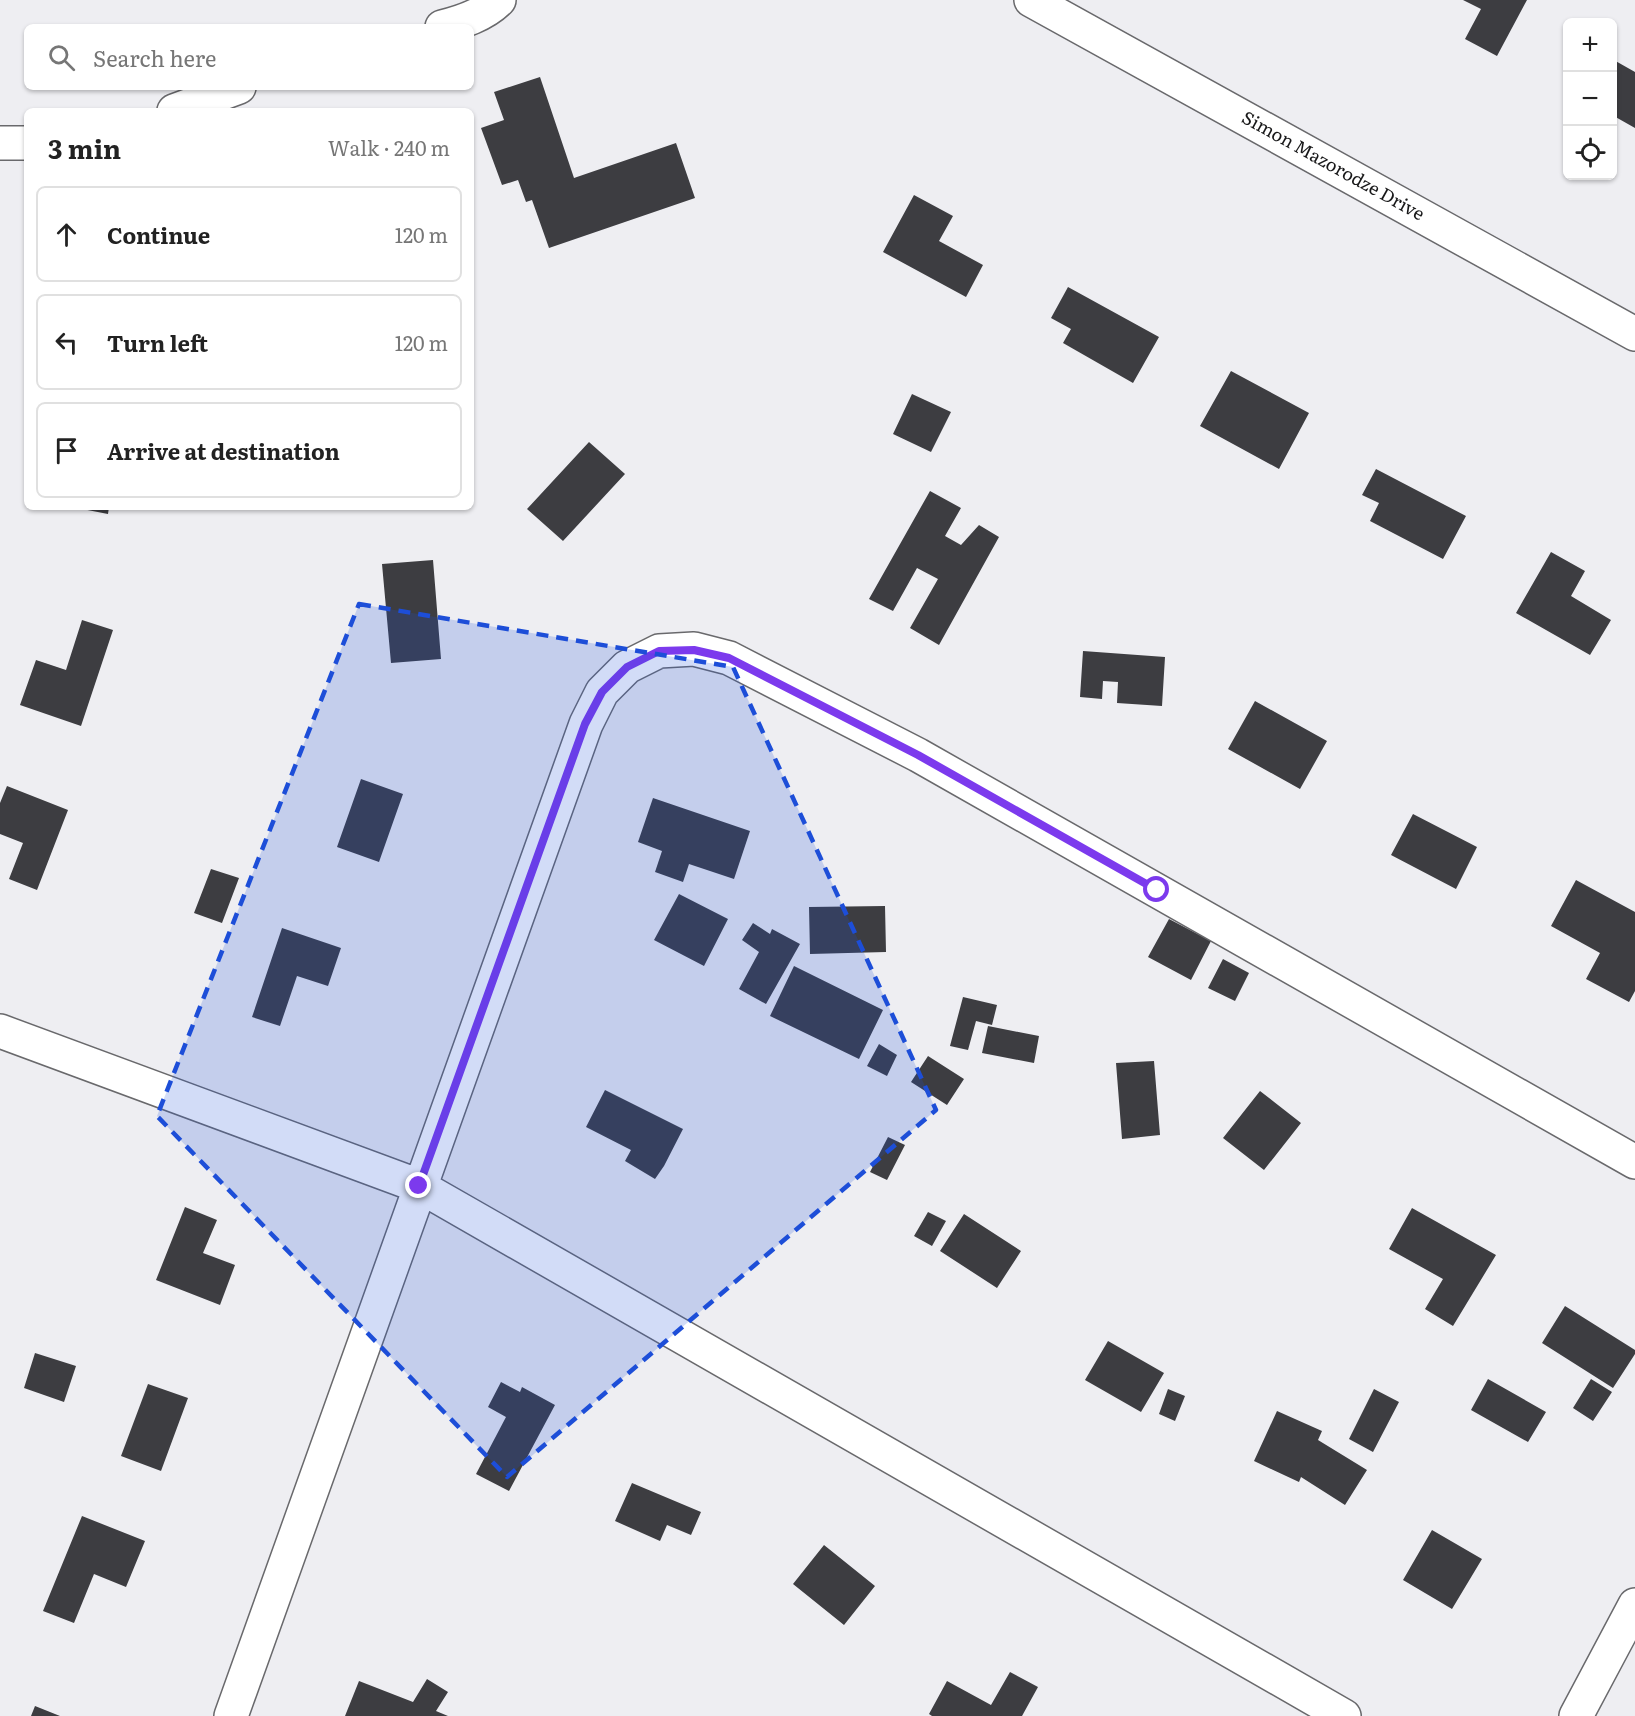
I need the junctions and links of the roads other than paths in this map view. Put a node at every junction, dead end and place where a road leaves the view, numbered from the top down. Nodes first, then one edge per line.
1 (499, 0) edge
2 (1031, 0) edge
3 (453, 24) edge
4 (231, 90) edge
5 (182, 108) edge
6 (0, 143) edge
7 (24, 143) edge
8 (1635, 334) edge
9 (0, 1031) edge
10 (1635, 1162) edge
11 (419, 1186) junction
12 (1635, 1605) edge
13 (231, 1716) edge
14 (1344, 1716) edge
15 (1576, 1716) edge

1 - 3 street
2 - 8 street, Simon Mazorodze Drive
4 - 5 street
6 - 7 street
9 - 11 street
10 - 11 street
11 - 13 street
11 - 14 street
12 - 15 street

